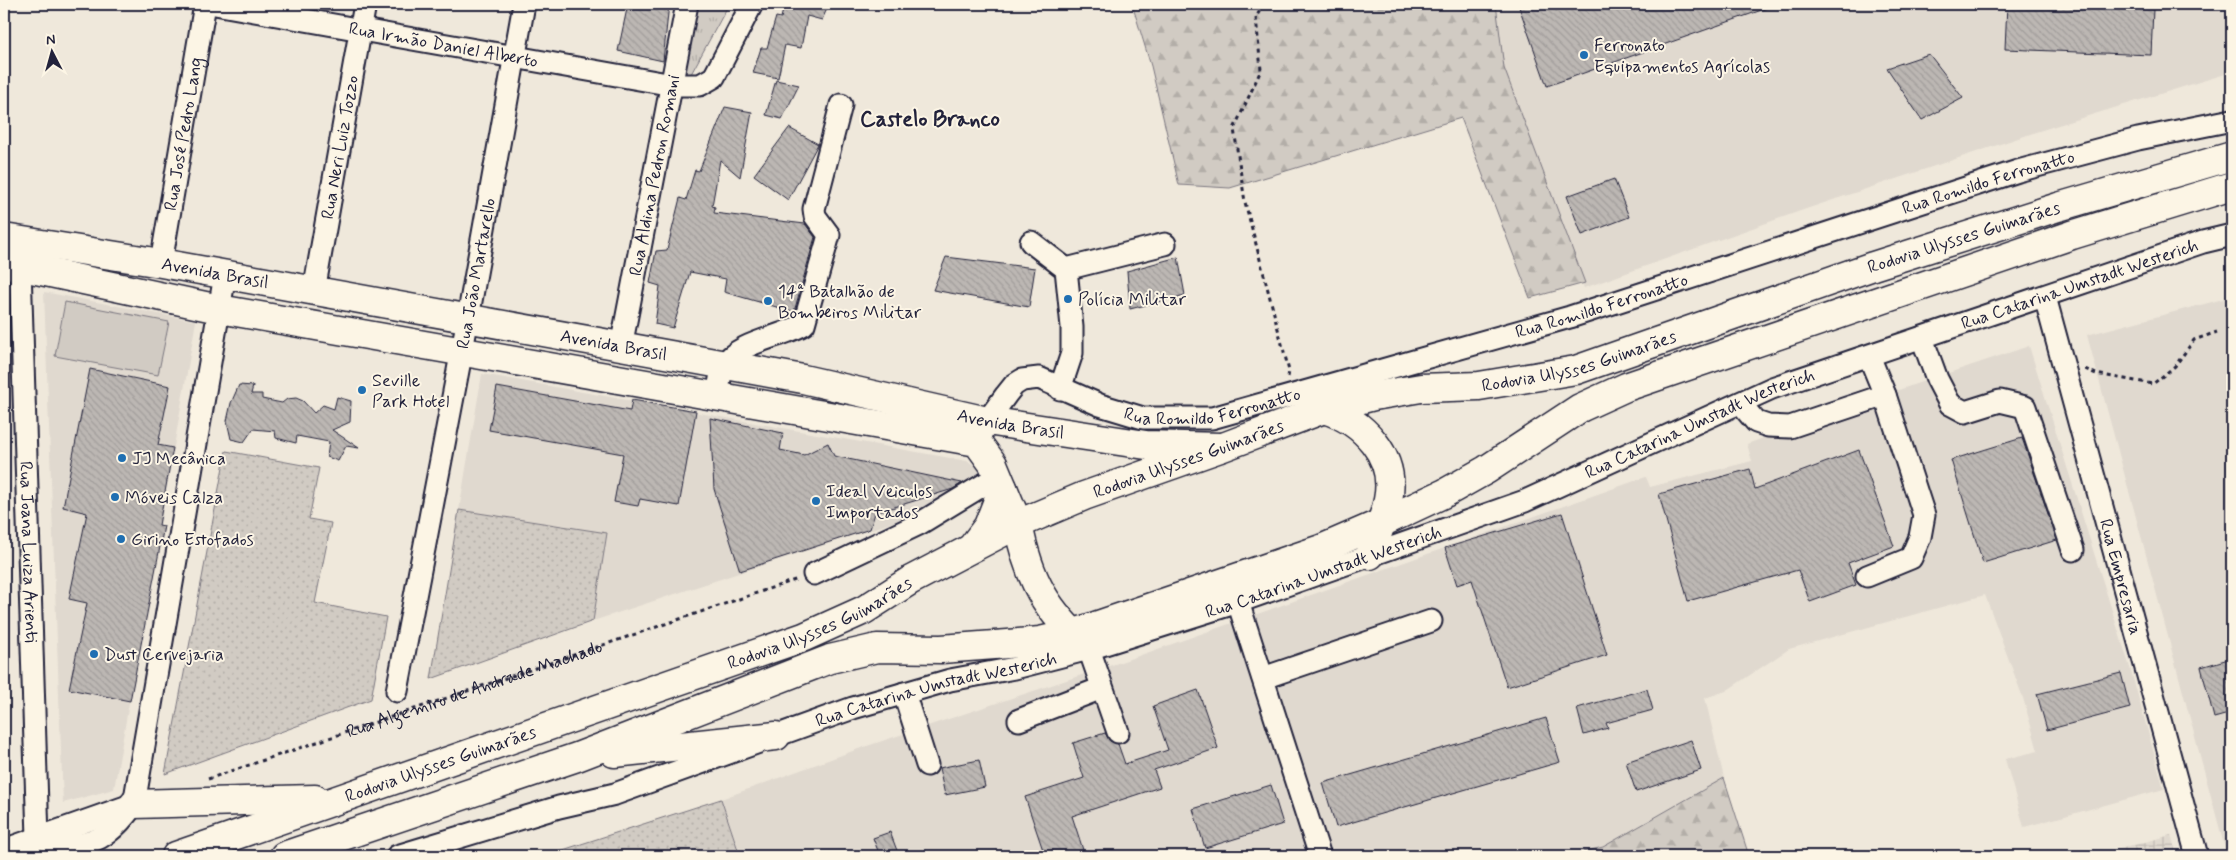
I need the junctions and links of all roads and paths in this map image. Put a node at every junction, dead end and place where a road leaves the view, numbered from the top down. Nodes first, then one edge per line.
1 (205, 4) edge
2 (216, 4) edge
3 (365, 4) edge
4 (524, 4) edge
5 (687, 4) edge
6 (752, 4) edge
7 (1264, 4) edge
8 (361, 30) junction
9 (515, 57) junction
10 (673, 85) junction
11 (841, 105) dead end
12 (2232, 120) edge
13 (2232, 156) edge
14 (2232, 186) edge
15 (2232, 235) edge
16 (4, 238) edge
17 (1031, 242) dead end
18 (1165, 244) dead end
19 (161, 263) junction
20 (12, 265) edge
21 (1066, 269) junction
22 (225, 275) junction
23 (314, 291) junction
24 (2045, 297) junction
25 (219, 309) junction
26 (468, 318) junction
27 (2217, 332) dead end
28 (1922, 338) junction
29 (621, 347) junction
30 (461, 352) junction
31 (1868, 356) junction
32 (2061, 359) junction
33 (724, 365) junction
34 (1060, 389) junction
35 (717, 396) junction
36 (1885, 396) junction
37 (1281, 399) junction
38 (1740, 403) junction
39 (1324, 408) junction
40 (982, 432) junction
41 (1223, 447) junction
42 (1001, 482) junction
43 (1381, 523) junction
44 (1018, 524) junction
45 (973, 547) junction
46 (2073, 550) dead end
47 (1370, 555) junction
48 (814, 574) joint
49 (1867, 576) dead end
50 (1238, 602) junction
51 (1431, 621) dead end
52 (1081, 642) junction
53 (1263, 678) junction
54 (1102, 688) junction
55 (397, 691) dead end
56 (904, 693) junction
57 (1019, 720) dead end
58 (1118, 732) dead end
59 (776, 736) junction
60 (577, 757) junction
61 (927, 765) dead end
62 (200, 782) dead end
63 (342, 798) junction
64 (134, 804) junction
65 (38, 838) junction
66 (4, 850) edge
67 (406, 855) edge
68 (176, 856) edge
69 (284, 856) edge
70 (1320, 856) edge
71 (2197, 856) edge

1 - 19 street, Rua José Pedro Lang
2 - 8 street, Rua Irmão Daniel Alberto
3 - 8 street, Rua Neri Luiz Tozzo
4 - 9 street, Rua João Martarello
5 - 10 street, Rua Aldina Pedron Romani
6 - 10 street, Rua Irmão Daniel Alberto
7 - 37 path
8 - 9 street, Rua Irmão Daniel Alberto
8 - 23 street, Rua Neri Luiz Tozzo
9 - 10 street, Rua Irmão Daniel Alberto
9 - 26 street, Rua João Martarello
10 - 29 street, Rua Aldina Pedron Romani
11 - 33 street
12 - 37 street, Rua Romildo Ferronatto
13 - 39 main road, Rodovia Ulysses Guimarães
14 - 43 main road, Rodovia Ulysses Guimarães
15 - 24 street, Rua Catarina Umstadt Westerich
16 - 19 main road, Avenida Brasil
17 - 21 street
18 - 21 street
19 - 22 main road, Avenida Brasil
20 - 25 main road, Avenida Brasil
20 - 65 street, Rua Joana Luiza Arienti
21 - 34 street
22 - 23 main road, Avenida Brasil
22 - 25 street
23 - 26 main road, Avenida Brasil
24 - 28 street, Rua Catarina Umstadt Westerich
24 - 32 street, Rua Empresaria
25 - 30 main road, Avenida Brasil
25 - 64 street
26 - 29 main road, Avenida Brasil
26 - 30 street, Rua João Martarello
27 - 32 path
28 - 31 street, Rua Catarina Umstadt Westerich
28 - 46 street
29 - 33 main road, Avenida Brasil
30 - 35 main road, Avenida Brasil
30 - 55 street, Rua João Martarello
31 - 36 street
31 - 38 street, Rua Catarina Umstadt Westerich
32 - 71 street, Rua Empresaria
33 - 35 street
33 - 40 main road, Avenida Brasil
34 - 37 street, Rua Romildo Ferronatto
34 - 40 street, Rua Romildo Ferronatto
35 - 40 main road, Avenida Brasil
36 - 38 street
36 - 49 street
38 - 47 street, Rua Catarina Umstadt Westerich
39 - 41 main road, Rodovia Ulysses Guimarães
39 - 43 main road
40 - 41 main road, Avenida Brasil
40 - 42 main road, Avenida Brasil
41 - 44 main road, Rodovia Ulysses Guimarães
42 - 44 main road, Avenida Brasil
42 - 45 main road
42 - 48 street
43 - 47 main road
43 - 52 main road, Rodovia Ulysses Guimarães
44 - 45 main road, Rodovia Ulysses Guimarães
44 - 52 main road, Avenida Brasil
45 - 63 main road, Rodovia Ulysses Guimarães
47 - 50 street, Rua Catarina Umstadt Westerich
48 - 62 path, Rua Algemiro de Andrade Machado
50 - 52 street, Rua Catarina Umstadt Westerich
50 - 53 street
51 - 53 street
52 - 54 street
52 - 56 street, Rua Catarina Umstadt Westerich
52 - 60 main road, Rodovia Ulysses Guimarães
53 - 70 street
54 - 57 street
54 - 58 street
56 - 59 street, Rua Catarina Umstadt Westerich
56 - 61 street
59 - 60 main road
59 - 67 street, Rua Catarina Umstadt Westerich
60 - 69 main road, Rodovia Ulysses Guimarães
63 - 64 main road
63 - 68 main road, Rodovia Ulysses Guimarães
64 - 65 street
65 - 66 street

